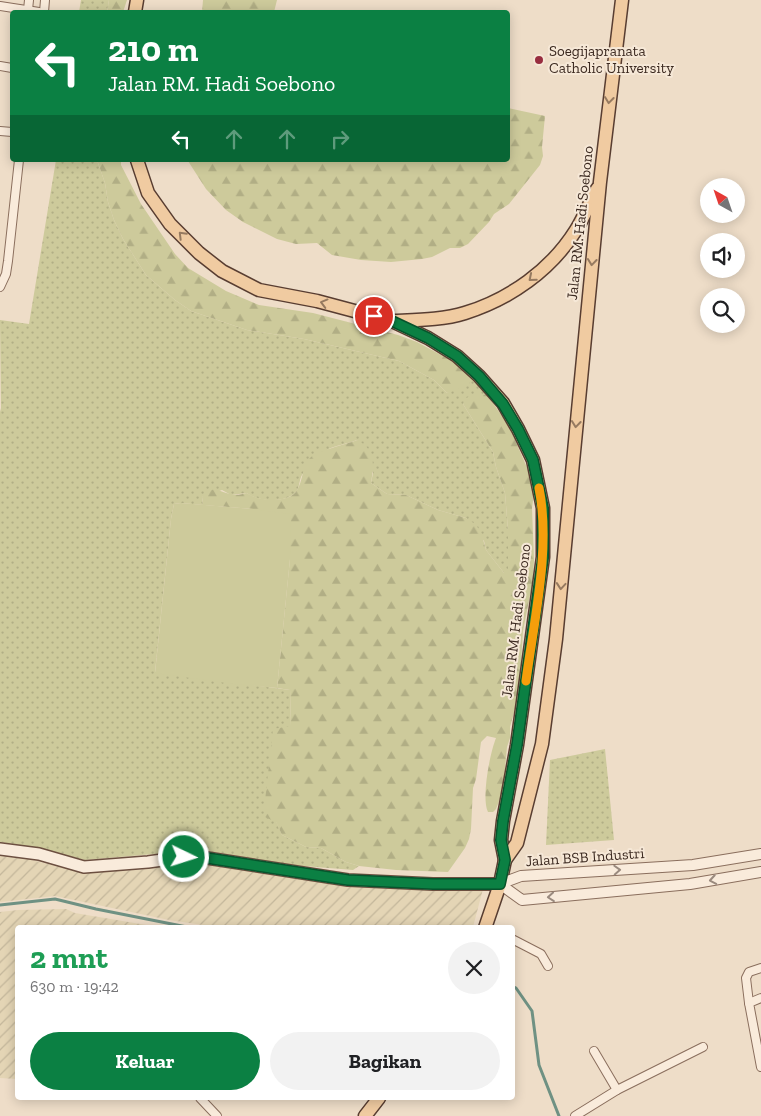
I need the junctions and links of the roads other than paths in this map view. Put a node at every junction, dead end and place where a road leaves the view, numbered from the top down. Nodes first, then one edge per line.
1 (29, 0) edge
2 (622, 0) edge
3 (0, 6) edge
4 (28, 10) joint
5 (19, 162) edge
6 (137, 162) edge
7 (600, 182) junction
8 (0, 286) edge
9 (392, 321) junction
10 (0, 848) edge
11 (761, 854) edge
12 (505, 860) junction
13 (761, 872) edge
14 (500, 884) junction
15 (487, 925) edge
16 (515, 941) edge
17 (548, 966) dead end
18 (761, 968) edge
19 (761, 998) edge
20 (749, 1003) junction
21 (703, 1047) dead end
22 (594, 1051) dead end
23 (761, 1063) edge
24 (617, 1090) junction
25 (202, 1100) edge
26 (377, 1100) edge
27 (217, 1116) edge
28 (365, 1116) edge
29 (576, 1116) edge

1 - 4 street
2 -> 7 main road, Jalan RM. Hadi Soebono
3 - 4 street
5 - 8 street
9 -> 6 main road, Jalan RM. Hadi Soebono
7 -> 9 main road
7 -> 12 main road, Jalan RM. Hadi Soebono
9 - 12 main road, Jalan RM. Hadi Soebono
10 - 14 main road
14 -> 11 street, Jalan BSB Industri
12 - 14 main road, Jalan RM. Hadi Soebono
13 -> 14 street
14 - 15 main road, Jalan RM. Hadi Soebono
16 - 17 street
18 - 20 street
19 - 20 street
20 - 23 street
21 - 24 street
22 - 24 street
24 - 29 street
25 - 27 street
26 - 28 main road

